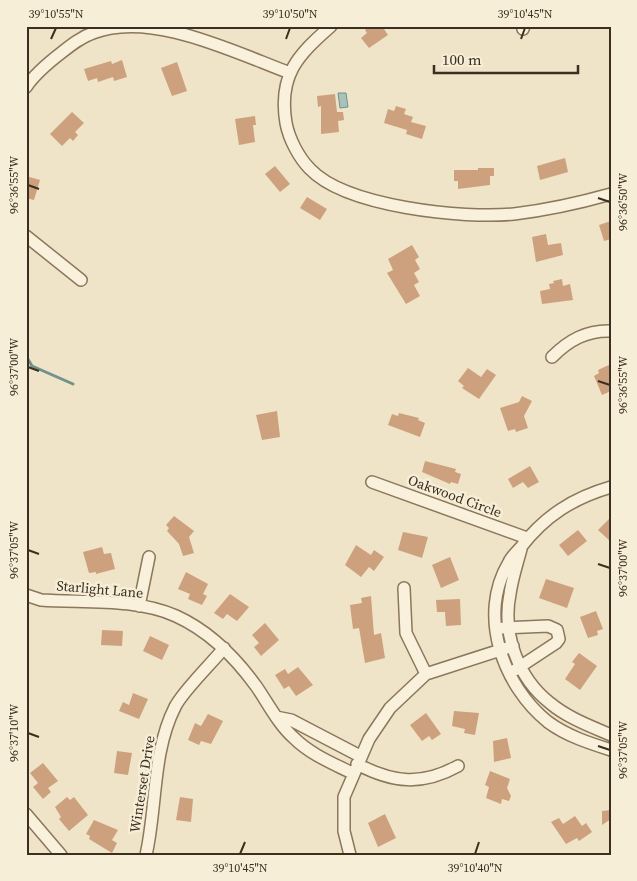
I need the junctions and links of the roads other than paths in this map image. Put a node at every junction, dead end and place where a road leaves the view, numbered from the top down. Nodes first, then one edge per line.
1 (331, 26) edge
2 (290, 73) junction
3 (28, 80) edge
4 (611, 194) edge
5 (26, 236) edge
6 (81, 280) dead end
7 (611, 331) edge
8 (552, 357) dead end
9 (372, 482) dead end
10 (611, 487) edge
11 (525, 542) junction
12 (148, 557) dead end
13 (404, 588) dead end
14 (26, 595) edge
15 (139, 606) junction
16 (497, 628) junction
17 (509, 628) junction
18 (513, 646) junction
19 (224, 648) junction
20 (499, 651) junction
21 (520, 667) junction
22 (426, 674) junction
23 (509, 674) junction
24 (276, 716) junction
25 (611, 735) edge
26 (611, 750) edge
27 (356, 765) junction
28 (458, 766) dead end
29 (26, 814) edge
30 (61, 855) edge
31 (146, 855) edge
32 (350, 855) edge

1 - 2 street
2 - 3 street
2 - 4 street
5 - 6 street
7 - 8 street
9 - 11 street, Oakwood Circle
10 - 11 street
11 - 16 street
11 - 17 street
12 - 15 street
13 - 22 street
14 - 15 street, Starlight Lane
15 - 19 street, Starlight Lane
16 - 17 street
16 - 20 street
17 - 18 street
17 - 21 street
18 - 20 street
18 - 21 street
19 - 24 street, Starlight Lane
19 - 31 street, Winterset Drive
20 - 22 street
20 - 23 street
21 - 23 street
21 - 25 street
22 - 27 street
23 - 26 street
24 - 27 street
24 - 27 street, Starlight Lane
27 - 28 street
27 - 32 street
29 - 30 street

